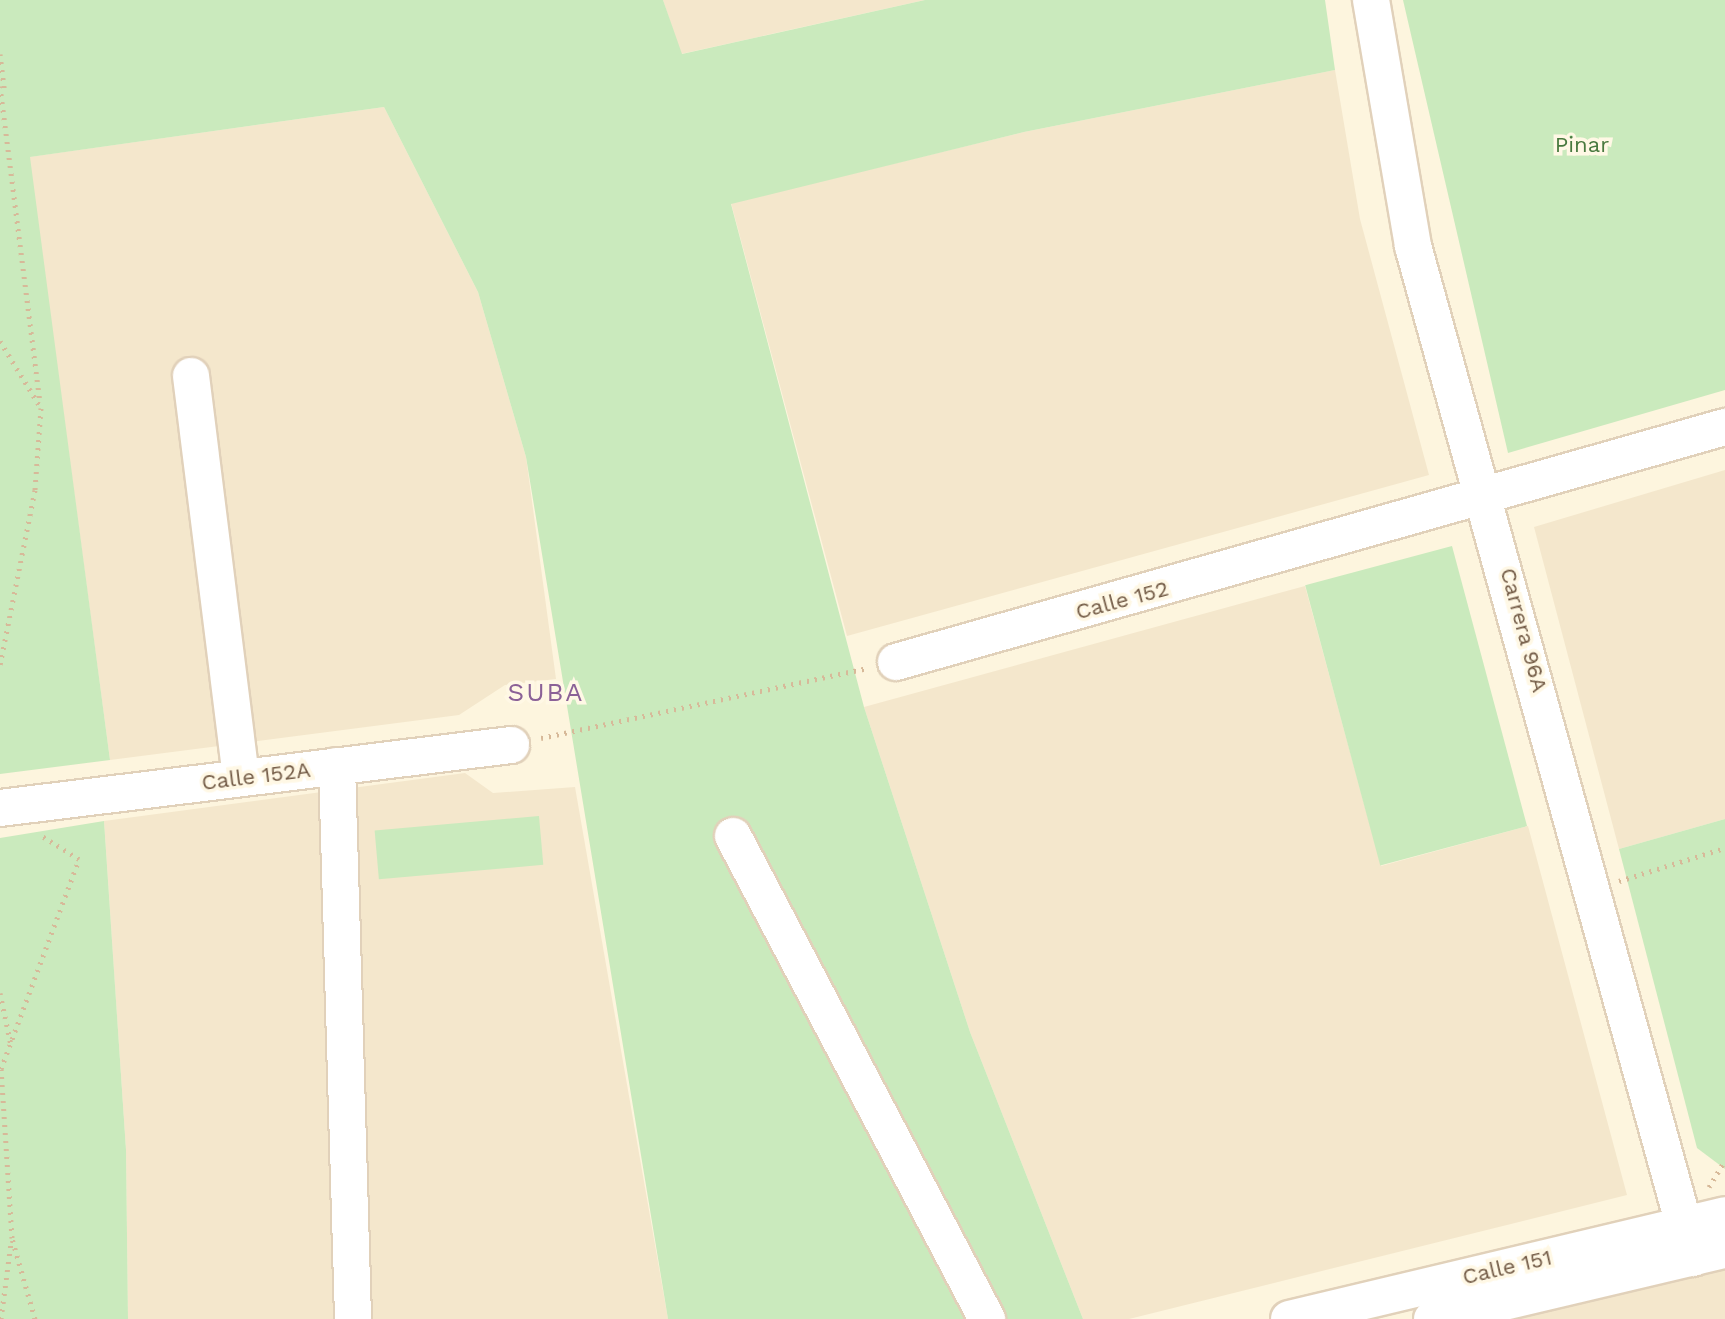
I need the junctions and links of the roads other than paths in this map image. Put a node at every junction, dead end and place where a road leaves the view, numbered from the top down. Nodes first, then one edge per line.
1 (1371, 0) edge
2 (191, 376) dead end
3 (1725, 427) edge
4 (1489, 499) junction
5 (896, 662) road end
6 (511, 745) road end
7 (337, 766) junction
8 (241, 778) junction
9 (0, 808) edge
10 (733, 836) dead end
11 (1725, 1215) edge
12 (1701, 1244) edge
13 (353, 1319) edge
14 (987, 1319) edge
15 (1289, 1319) edge
16 (1432, 1319) edge

1 - 4 street, Carrera 96A
2 - 8 street
3 - 4 street, Calle 152
4 - 5 street, Calle 152
4 - 12 street, Carrera 96A
6 - 7 street, Calle 152A
7 - 8 street, Calle 152A
7 - 13 street
8 - 9 street, Calle 152A
10 - 14 street
11 - 12 street, Calle 151
12 - 15 street, Calle 151
12 - 16 street, Calle 151

